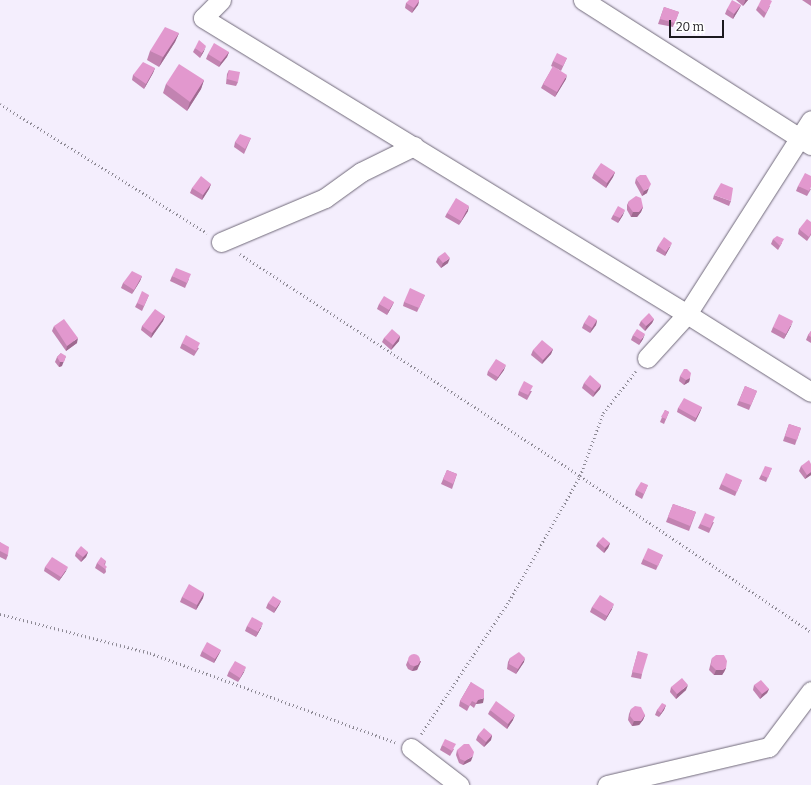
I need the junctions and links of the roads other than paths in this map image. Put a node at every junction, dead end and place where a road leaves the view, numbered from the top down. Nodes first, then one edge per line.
1 (221, 0) edge
2 (583, 0) edge
3 (811, 120) edge
4 (805, 141) edge
5 (414, 146) junction
6 (221, 242) road end
7 (688, 314) junction
8 (647, 358) road end
9 (811, 392) edge
10 (811, 691) edge
11 (411, 748) road end
12 (459, 785) edge
13 (608, 785) edge

1 - 5 street
2 - 4 street
3 - 4 street
4 - 7 street
5 - 6 street
5 - 7 street
7 - 8 street
7 - 9 street
10 - 13 street
11 - 12 street

